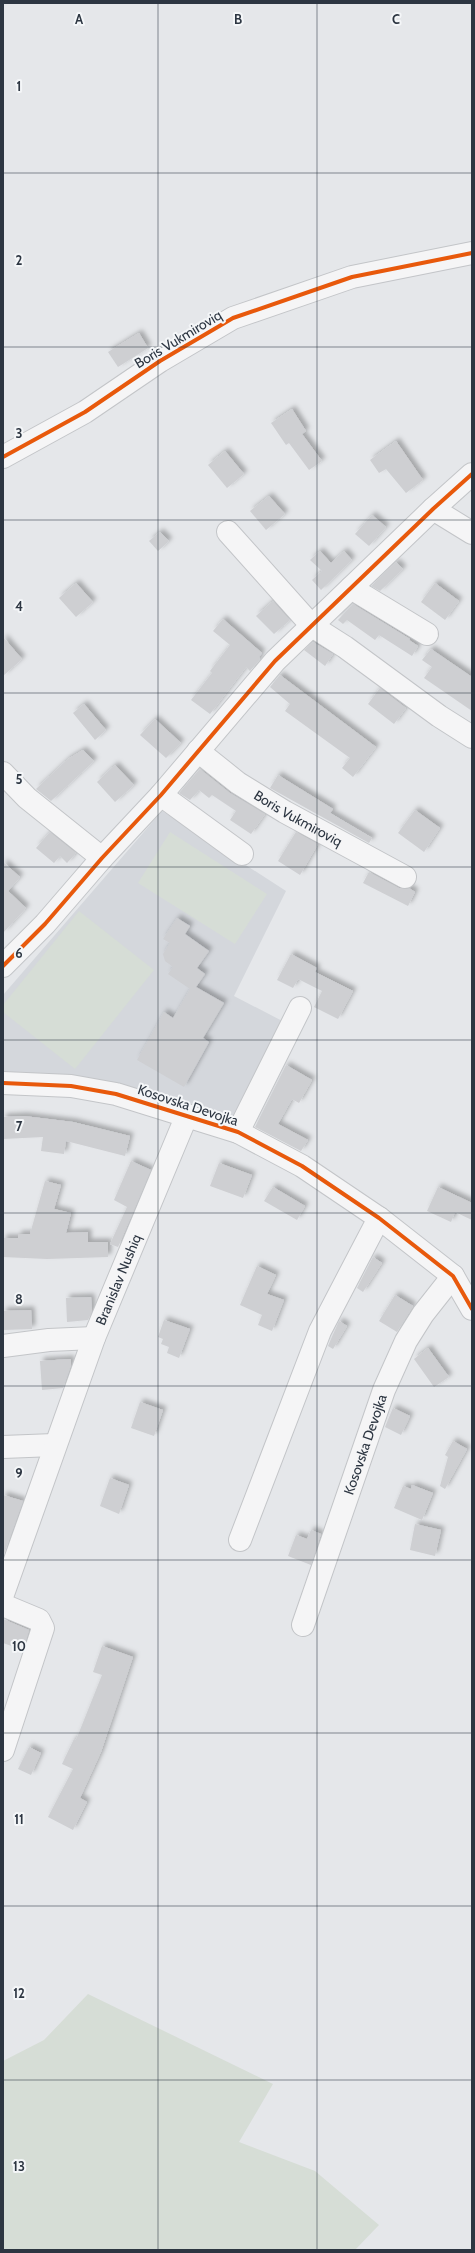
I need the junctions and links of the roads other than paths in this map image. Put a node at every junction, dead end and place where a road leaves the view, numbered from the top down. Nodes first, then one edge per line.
1 (472, 253) edge
2 (3, 457) edge
3 (472, 474) edge
4 (433, 509) junction
5 (228, 532) dead end
6 (472, 532) edge
7 (351, 588) junction
8 (312, 626) junction
9 (427, 634) dead end
10 (472, 737) edge
11 (198, 751) junction
12 (3, 773) edge
13 (161, 795) junction
14 (242, 854) dead end
15 (102, 858) junction
16 (405, 877) dead end
17 (3, 966) edge
18 (300, 1008) dead end
19 (3, 1083) edge
20 (187, 1115) junction
21 (238, 1132) junction
22 (379, 1218) junction
23 (453, 1276) junction
24 (472, 1309) edge
25 (94, 1338) junction
26 (3, 1346) edge
27 (54, 1445) junction
28 (3, 1447) edge
29 (240, 1540) dead end
30 (3, 1594) edge
31 (3, 1605) edge
32 (303, 1625) dead end
33 (3, 1750) edge

1 - 2 street, Boris Vukmiroviq
3 - 4 street
4 - 6 street
4 - 7 street
5 - 8 street
7 - 8 street
7 - 9 street
8 - 10 street
8 - 11 street
11 - 13 street
11 - 16 street, Boris Vukmiroviq
12 - 15 street
13 - 14 street
13 - 15 street
15 - 17 street
18 - 21 street, Kosovska Devojka
19 - 20 street, Kosovska Devojka
20 - 21 street, Kosovska Devojka
20 - 25 street, Branislav Nushiq
21 - 22 street, Kosovska Devojka
22 - 23 street, Kosovska Devojka
22 - 29 street
23 - 24 street, Kosovska Devojka
23 - 32 street, Kosovska Devojka
25 - 26 street
25 - 27 street, Branislav Nushiq
27 - 28 street
27 - 30 street, Branislav Nushiq
31 - 33 street

